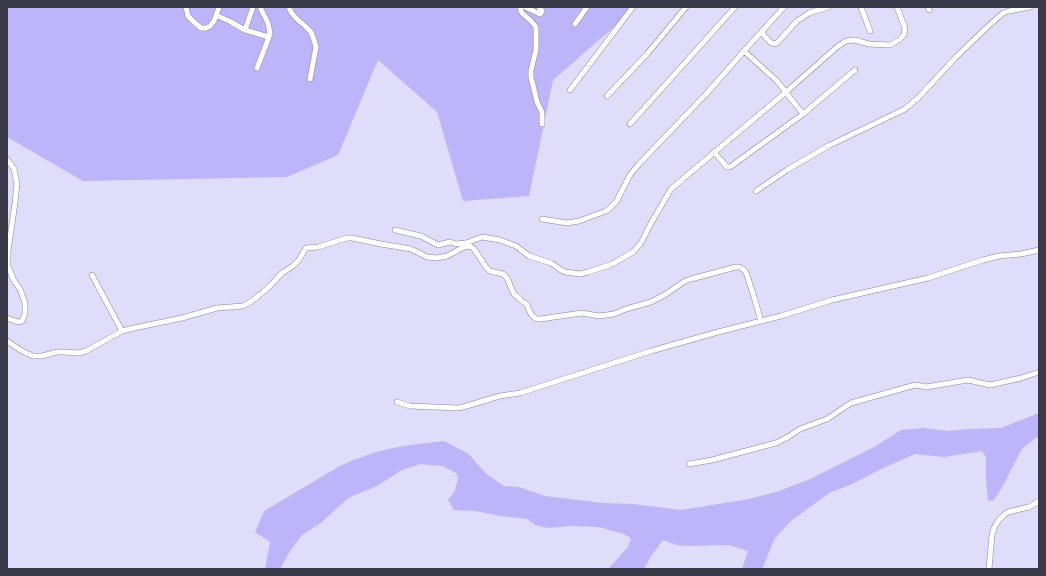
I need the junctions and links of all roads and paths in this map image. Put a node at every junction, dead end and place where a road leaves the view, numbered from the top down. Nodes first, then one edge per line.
1 (186, 7) edge
2 (219, 7) edge
3 (253, 7) edge
4 (260, 7) edge
5 (289, 7) edge
6 (523, 7) edge
7 (539, 7) edge
8 (587, 7) edge
9 (634, 7) edge
10 (686, 7) edge
11 (735, 7) edge
12 (784, 7) edge
13 (828, 7) edge
14 (861, 7) edge
15 (897, 7) edge
16 (1030, 7) edge
17 (216, 16) junction
18 (575, 24) dead end
19 (245, 30) junction
20 (870, 31) dead end
21 (761, 32) junction
22 (269, 37) junction
23 (744, 51) junction
24 (257, 68) dead end
25 (855, 70) dead end
26 (310, 79) dead end
27 (570, 90) dead end
28 (786, 92) junction
29 (607, 96) dead end
30 (803, 114) junction
31 (542, 124) dead end
32 (630, 124) dead end
33 (714, 152) junction
34 (7, 159) edge
35 (756, 191) dead end
36 (542, 219) dead end
37 (395, 230) dead end
38 (468, 245) junction
39 (1039, 250) edge
40 (92, 275) dead end
41 (7, 318) edge
42 (761, 321) junction
43 (122, 331) junction
44 (7, 341) edge
45 (1039, 372) edge
46 (397, 402) dead end
47 (689, 464) dead end
48 (1039, 501) edge
49 (989, 569) edge

1 - 17 street
2 - 17 street
3 - 19 street
4 - 22 street
5 - 26 street
6 - 7 street
6 - 31 street
8 - 18 street
9 - 27 street
10 - 29 street
11 - 32 street
12 - 21 street
13 - 21 street
14 - 20 street
15 - 28 street
16 - 35 street
17 - 19 street
19 - 22 street
21 - 23 street
22 - 24 street
23 - 28 street
23 - 36 street
25 - 30 street
28 - 30 street
28 - 33 street
30 - 33 street
33 - 38 street
34 - 41 street
37 - 38 street
38 - 42 street
38 - 43 street
39 - 42 street
40 - 43 street
42 - 46 street
43 - 44 street
45 - 47 street
48 - 49 street

